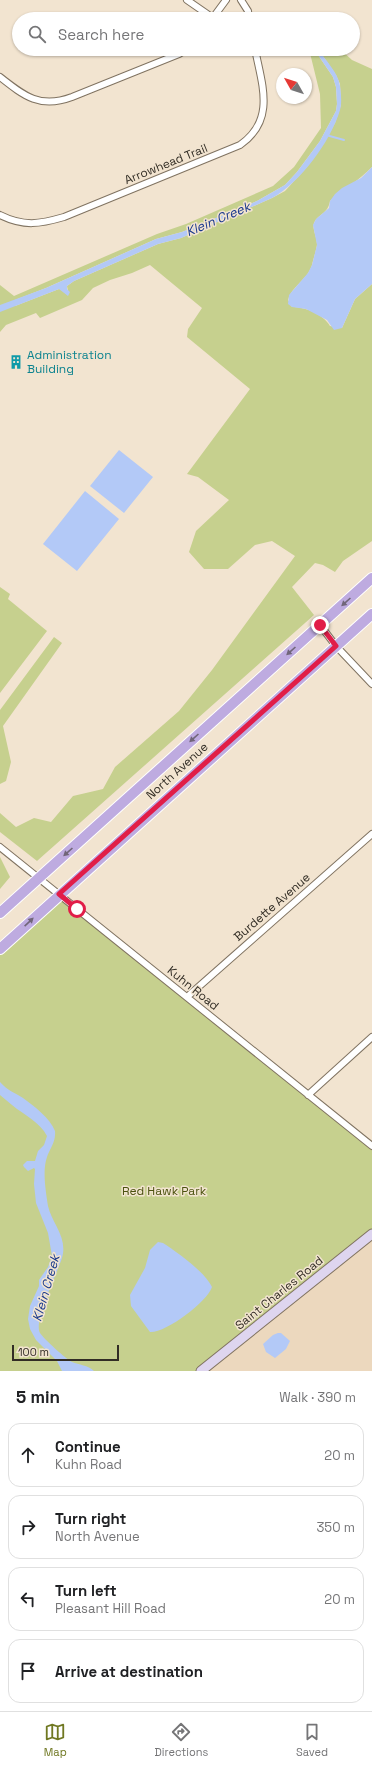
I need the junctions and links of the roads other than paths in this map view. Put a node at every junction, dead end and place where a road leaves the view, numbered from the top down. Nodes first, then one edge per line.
1 (187, 0) edge
2 (226, 0) edge
3 (241, 0) edge
4 (203, 12) edge
5 (217, 12) edge
6 (248, 12) edge
7 (174, 56) edge
8 (256, 56) edge
9 (0, 77) edge
10 (0, 215) edge
11 (372, 578) edge
12 (372, 614) edge
13 (320, 625) junction
14 (336, 646) junction
15 (372, 684) edge
16 (372, 834) edge
17 (0, 847) edge
18 (39, 878) junction
19 (59, 894) junction
20 (0, 913) edge
21 (0, 949) edge
22 (187, 997) junction
23 (372, 1037) edge
24 (308, 1095) junction
25 (372, 1146) edge
26 (372, 1234) edge
27 (201, 1371) edge

1 - 4 street
2 - 5 street
3 - 6 street
7 - 9 street
8 - 10 street, Arrowhead Trail
11 -> 13 main road, North Avenue
12 - 14 main road, North Avenue
13 - 14 street
13 -> 18 main road, North Avenue
14 - 15 street
14 - 19 main road, North Avenue
16 - 22 street, Burdette Avenue
17 - 18 street, Kuhn Road
18 - 19 street, Kuhn Road
18 - 20 main road, North Avenue
21 -> 19 main road, North Avenue
19 - 22 street, Kuhn Road
22 - 24 street, Kuhn Road
23 - 24 street
24 - 25 street, Kuhn Road
26 - 27 street, Saint Charles Road

